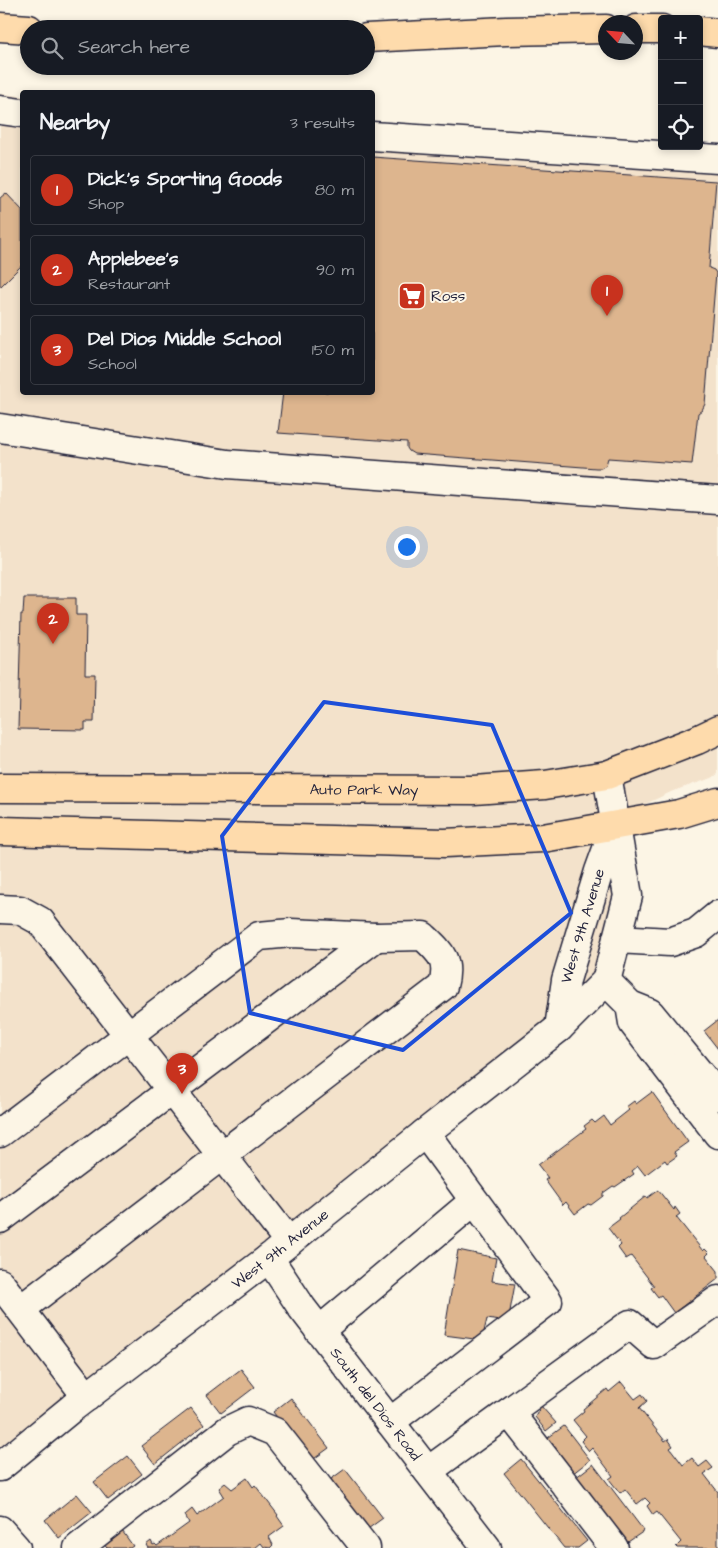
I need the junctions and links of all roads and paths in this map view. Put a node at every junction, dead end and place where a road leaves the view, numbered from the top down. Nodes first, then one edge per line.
1 (0, 27) edge
2 (20, 28) edge
3 (598, 29) edge
4 (643, 29) edge
5 (658, 29) edge
6 (703, 32) edge
7 (718, 34) edge
8 (375, 38) edge
9 (0, 110) edge
10 (20, 113) edge
11 (375, 136) edge
12 (718, 159) edge
13 (0, 428) edge
14 (718, 500) edge
15 (718, 730) edge
16 (607, 775) junction
17 (0, 788) edge
18 (718, 802) edge
19 (615, 825) junction
20 (0, 831) edge
21 (0, 909) edge
22 (718, 914) edge
23 (376, 937) junction
24 (617, 939) junction
25 (606, 981) junction
26 (630, 1004) junction
27 (559, 1028) junction
28 (129, 1035) junction
29 (172, 1090) junction
30 (718, 1096) edge
31 (0, 1132) edge
32 (425, 1133) junction
33 (718, 1134) edge
34 (222, 1155) junction
35 (474, 1201) junction
36 (0, 1219) edge
37 (279, 1250) junction
38 (0, 1283) edge
39 (718, 1300) edge
40 (21, 1309) junction
41 (319, 1331) junction
42 (87, 1397) junction
43 (509, 1412) junction
44 (390, 1422) junction
45 (0, 1466) edge
46 (428, 1471) junction
47 (0, 1530) edge
48 (16, 1548) edge
49 (78, 1548) edge
50 (366, 1548) edge
51 (487, 1548) edge
52 (614, 1548) edge

1 - 2 main road
3 - 8 main road
4 - 5 main road
6 - 7 main road
9 - 10 street
11 - 12 street
13 - 14 street
15 - 16 main road, Auto Park Way
16 - 17 main road, Auto Park Way
16 - 19 street, West 9th Avenue
18 - 19 main road
19 - 20 main road
19 - 24 street, West 9th Avenue
19 - 27 street, West 9th Avenue
21 - 28 street, South del Dios Road
22 - 24 street
23 - 28 street
23 - 29 street
23 - 34 street
24 - 25 street, West 9th Avenue
25 - 26 street
25 - 27 street, West 9th Avenue
26 - 30 street
26 - 33 street
27 - 32 street, West 9th Avenue
28 - 29 street, South del Dios Road
28 - 31 street
29 - 34 street, South del Dios Road
29 - 36 street
32 - 35 street
32 - 37 street, West 9th Avenue
34 - 37 street, South del Dios Road
34 - 40 street
35 - 41 street
35 - 44 street
37 - 41 street, South del Dios Road
37 - 42 street, West 9th Avenue
38 - 40 street
39 - 43 street
40 - 42 street
41 - 44 street, South del Dios Road
42 - 45 street, West 9th Avenue
43 - 46 street
43 - 52 street
44 - 46 street, South del Dios Road
46 - 51 street, South del Dios Road
47 - 48 street
49 - 50 street

